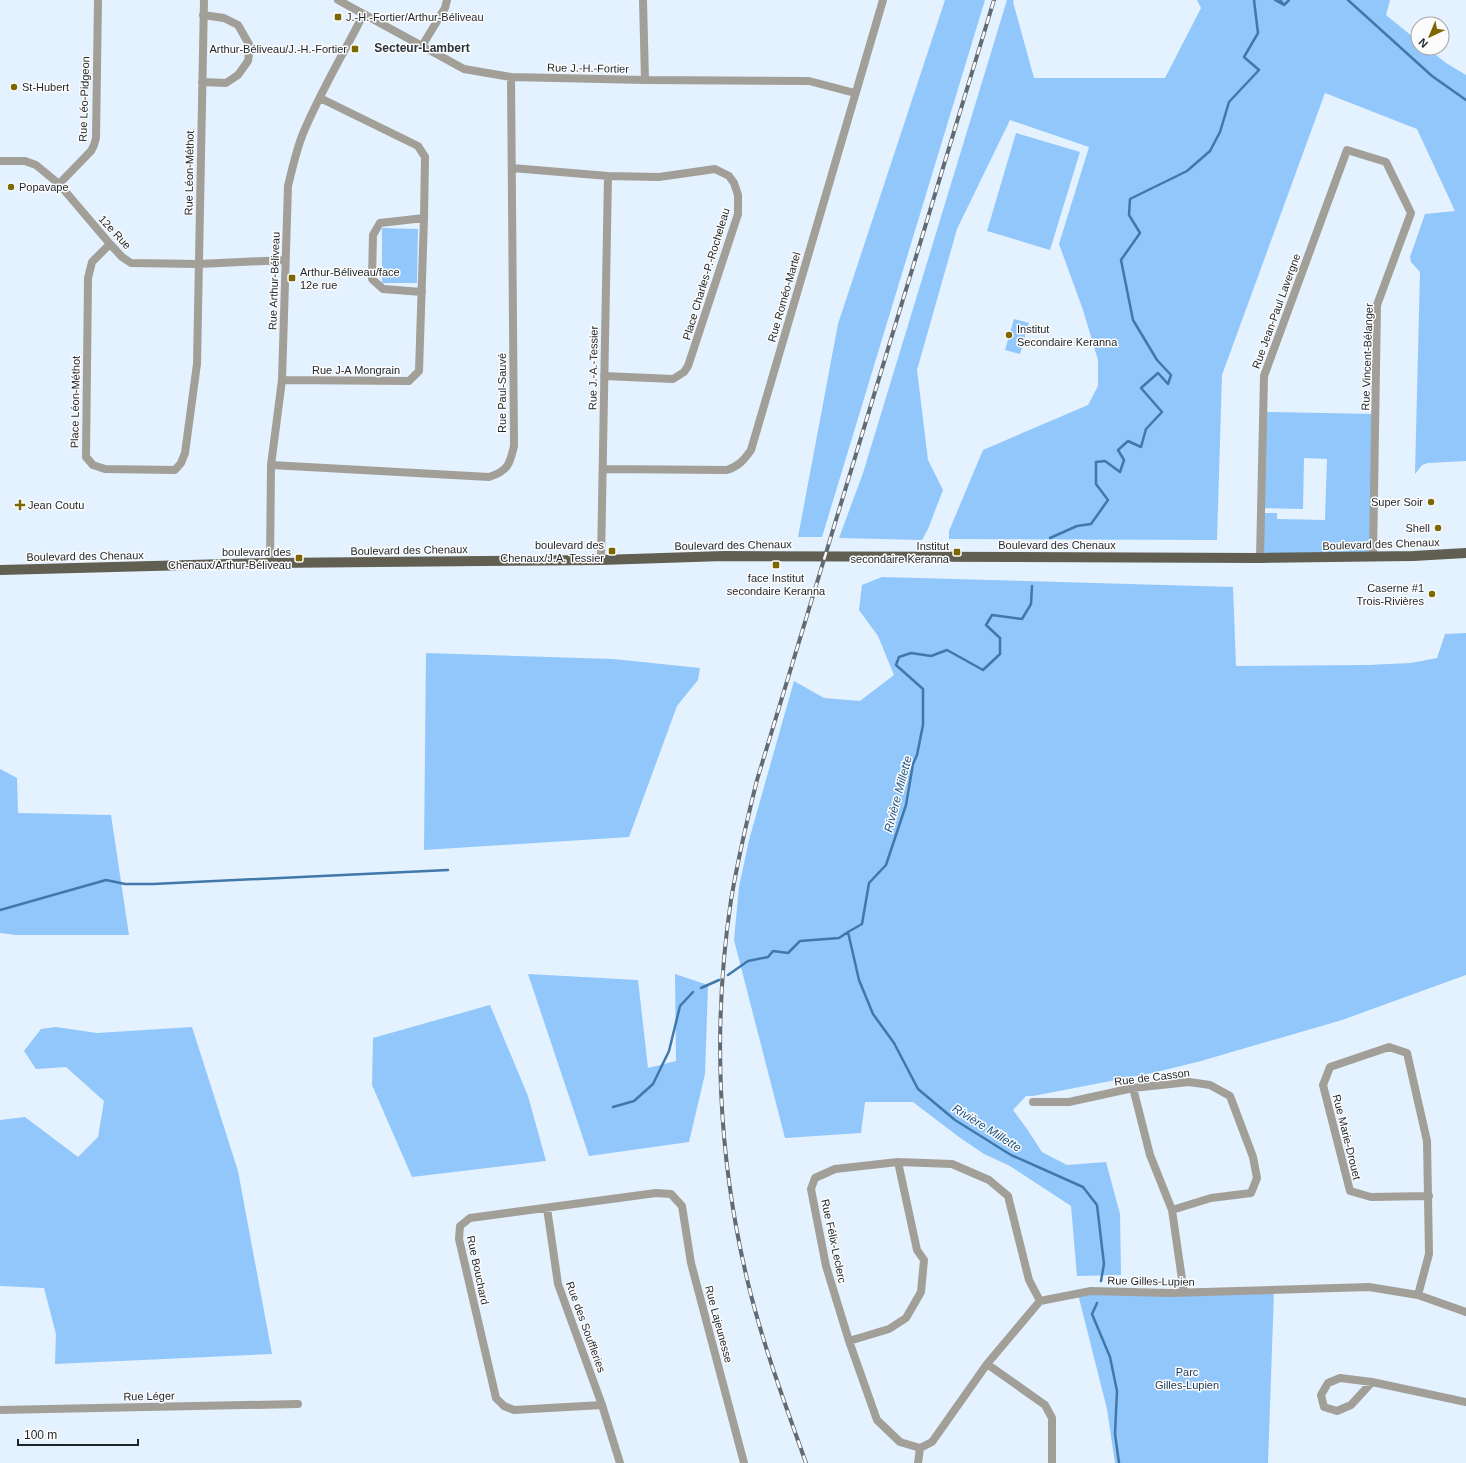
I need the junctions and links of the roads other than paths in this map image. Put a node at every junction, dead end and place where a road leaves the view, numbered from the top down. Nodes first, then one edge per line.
1 (98, 0) edge
2 (204, 0) edge
3 (338, 0) edge
4 (447, 0) edge
5 (643, 0) edge
6 (883, 0) edge
7 (364, 15) junction
8 (204, 16) junction
9 (422, 46) junction
10 (511, 77) junction
11 (645, 80) junction
12 (202, 82) junction
13 (856, 93) junction
14 (320, 98) junction
15 (1347, 150) joint
16 (0, 161) edge
17 (512, 168) junction
18 (608, 176) junction
19 (59, 184) junction
20 (424, 218) junction
21 (110, 244) junction
22 (285, 260) junction
23 (199, 264) junction
24 (422, 292) junction
25 (604, 376) junction
26 (282, 380) junction
27 (270, 465) junction
28 (603, 469) junction
29 (1466, 553) edge
30 (1373, 556) junction
31 (1260, 558) junction
32 (601, 560) junction
33 (270, 563) junction
34 (0, 570) edge
35 (1133, 1088) junction
36 (1033, 1102) dead end
37 (898, 1162) junction
38 (671, 1194) joint
39 (1429, 1196) junction
40 (547, 1208) junction
41 (1172, 1210) junction
42 (1184, 1293) junction
43 (1418, 1295) junction
44 (1040, 1301) junction
45 (1466, 1312) edge
46 (849, 1341) junction
47 (987, 1364) junction
48 (1372, 1382) junction
49 (1466, 1402) edge
50 (298, 1404) dead end
51 (602, 1405) junction
52 (0, 1410) edge
53 (920, 1448) junction
54 (620, 1463) edge
55 (744, 1463) edge
56 (918, 1463) edge
57 (1052, 1463) edge

1 - 19 street, Rue Léo-Pidgeon
2 - 8 street, Rue Léon-Méthot
3 - 7 street, Rue J.-H.-Fortier
4 - 9 street
5 - 11 street
6 - 13 street, Rue Roméo-Martel
7 - 9 street, Rue J.-H.-Fortier
7 - 14 street, Rue Arthur-Béliveau
8 - 12 street, Rue Léon-Méthot
8 - 12 street
9 - 10 street, Rue J.-H.-Fortier
10 - 11 street, Rue J.-H.-Fortier
10 - 17 street, Rue Paul-Sauvé
11 - 13 street, Rue J.-H.-Fortier
12 - 23 street, Rue Léon-Méthot
13 - 28 street, Rue Roméo-Martel
14 - 20 street, Rue J-A Mongrain
14 - 22 street, Rue Arthur-Béliveau
15 - 30 street, Rue Vincent-Bélanger
15 - 31 street, Rue Jean-Paul Lavergne
16 - 19 street, 12e Rue
17 - 18 street, Place Charles-P.-Rocheleau
17 - 27 street, Rue Paul-Sauvé
18 - 25 street, Rue J.-A.-Tessier
18 - 25 street, Place Charles-P.-Rocheleau
19 - 21 street, 12e Rue
20 - 24 street, Rue J-A Mongrain
20 - 24 street
21 - 23 street, 12e Rue
21 - 23 street, Place Léon-Méthot
22 - 23 street, 12e Rue
22 - 26 street, Rue Arthur-Béliveau
24 - 26 street, Rue J-A Mongrain
25 - 28 street, Rue J.-A.-Tessier
26 - 27 street, Rue Arthur-Béliveau
27 - 33 street, Rue Arthur-Béliveau
28 - 32 street, Rue J.-A.-Tessier
29 - 30 main road, Boulevard des Chenaux
30 - 31 main road, Boulevard des Chenaux
31 - 32 main road, Boulevard des Chenaux
32 - 33 main road, Boulevard des Chenaux
33 - 34 main road, Boulevard des Chenaux
35 - 36 street, Rue de Casson
35 - 41 street
35 - 41 street, Rue de Casson
37 - 44 street, Rue Félix-Leclerc
37 - 46 street
37 - 46 street, Rue Félix-Leclerc
38 - 40 street, Rue Bouchard
38 - 55 street, Rue Lajeunesse
39 - 39 street, Rue Marie-Drouet
39 - 43 street, Rue Marie-Drouet
40 - 51 street, Rue des Souffleries
40 - 51 street, Rue Bouchard
41 - 42 street
42 - 43 street, Rue Gilles-Lupien
42 - 44 street, Rue Gilles-Lupien
43 - 45 street, Rue Gilles-Lupien
44 - 47 street
46 - 53 street, Rue Félix-Leclerc
47 - 53 street
47 - 57 street
48 - 48 street
48 - 49 street
50 - 52 street, Rue Léger
51 - 54 street, Rue des Souffleries
53 - 56 street

